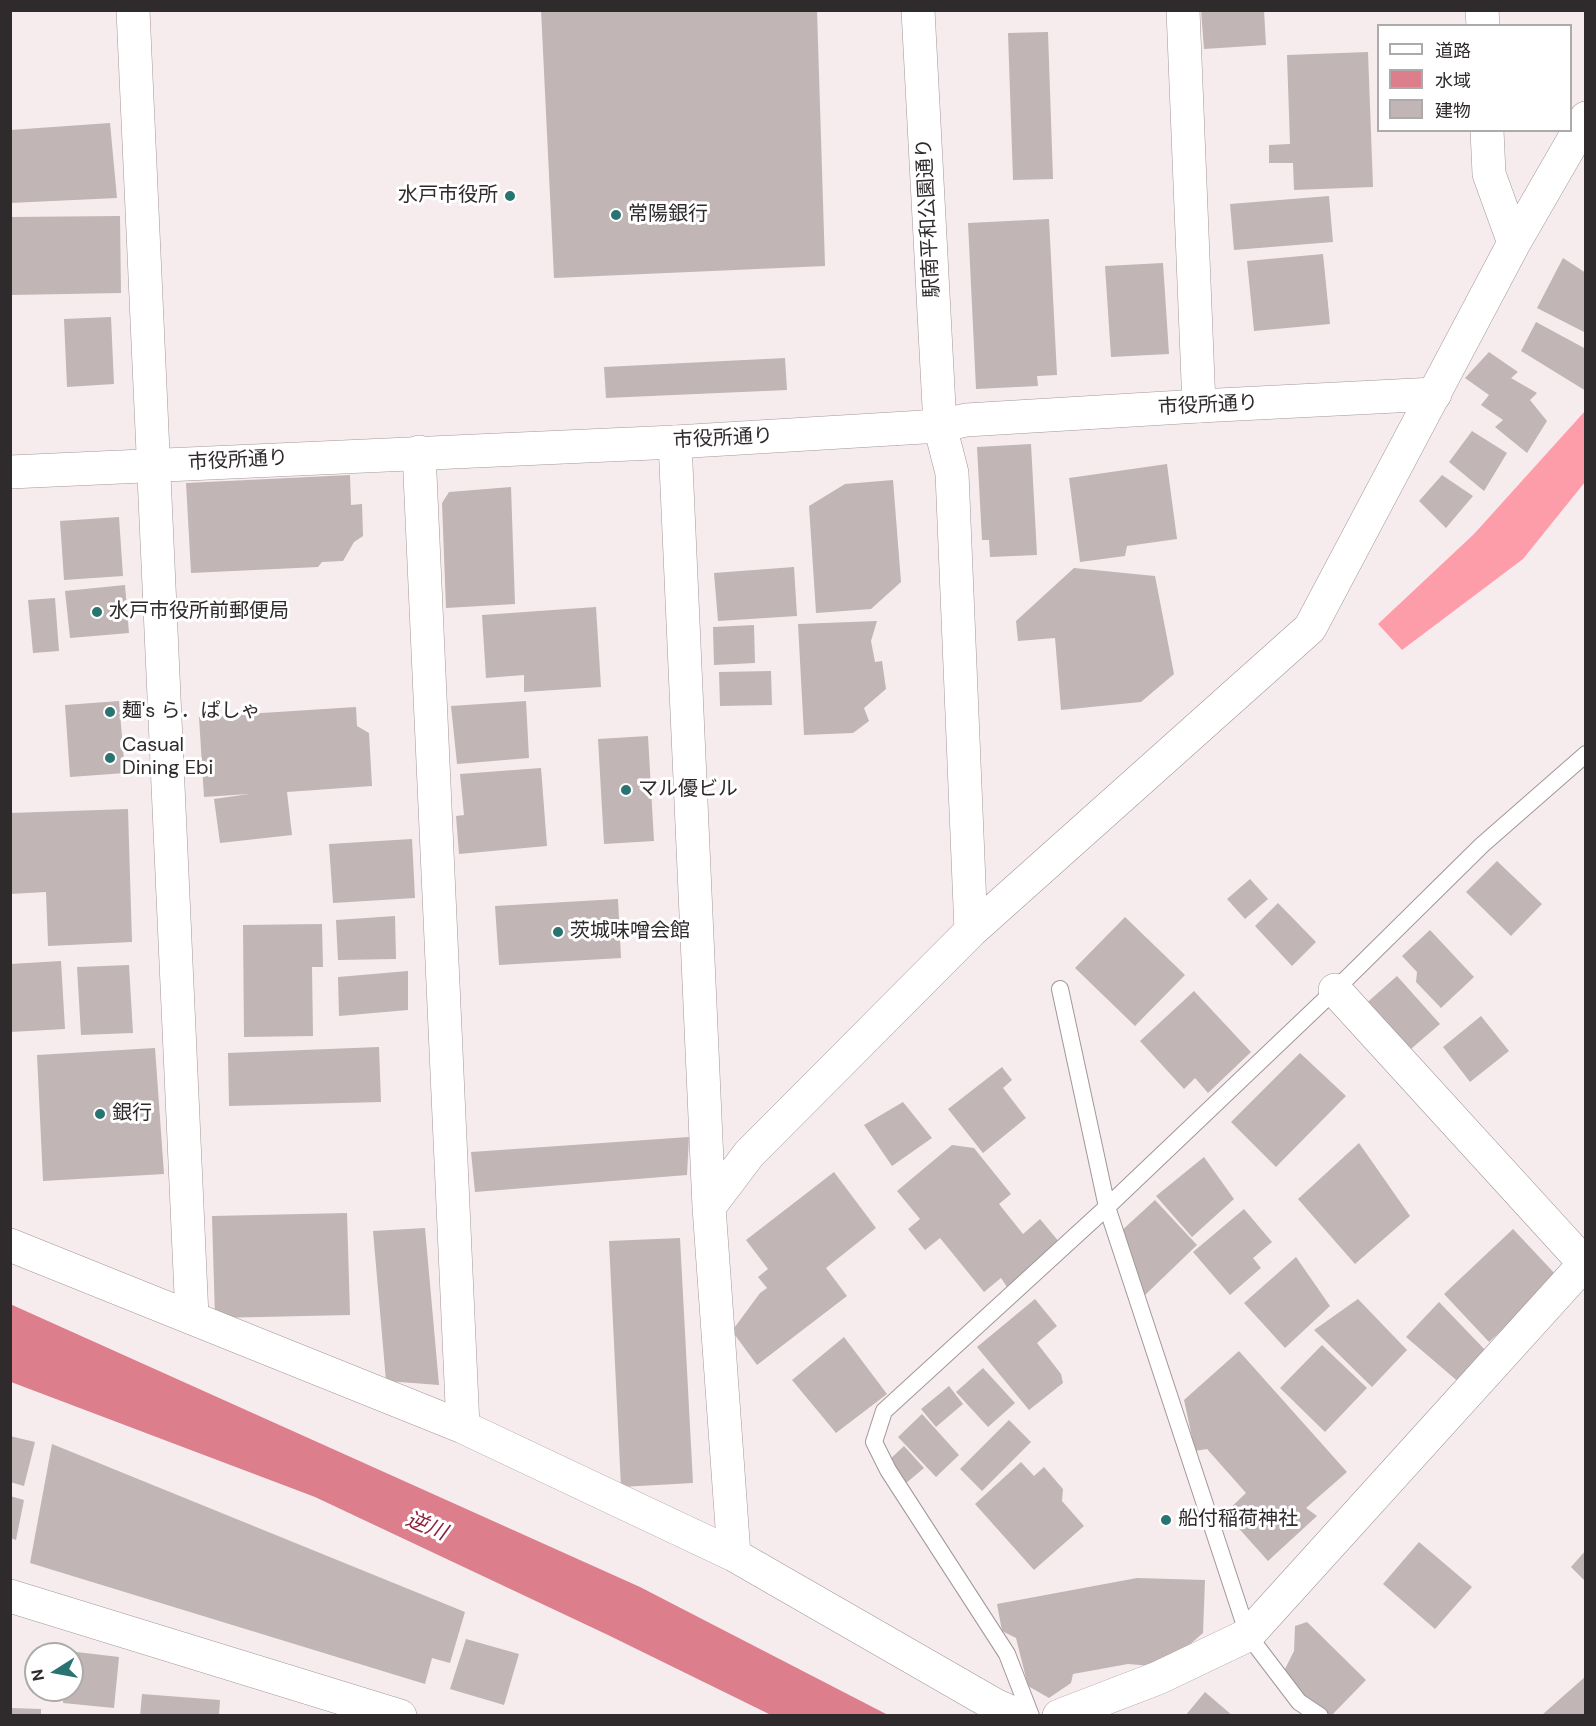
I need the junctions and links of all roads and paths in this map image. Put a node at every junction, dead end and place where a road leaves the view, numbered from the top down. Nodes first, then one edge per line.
1 (134, 10) edge
2 (918, 10) edge
3 (1183, 10) edge
4 (1586, 118) edge
5 (1487, 132) edge
6 (1514, 243) junction
7 (1435, 394) junction
8 (1199, 406) junction
9 (939, 426) junction
10 (675, 442) junction
11 (419, 452) junction
12 (154, 465) junction
13 (10, 472) edge
14 (1586, 754) edge
15 (971, 931) junction
16 (1060, 989) dead end
17 (1335, 990) junction
18 (709, 1207) junction
19 (1107, 1207) junction
20 (10, 1245) edge
21 (1585, 1263) edge
22 (192, 1317) junction
23 (464, 1427) junction
24 (734, 1555) junction
25 (10, 1596) edge
26 (1248, 1635) junction
27 (400, 1716) edge
28 (1020, 1716) edge
29 (1031, 1716) edge
30 (1059, 1716) edge
31 (1320, 1716) edge

1 - 12 street
2 - 9 street, 駅南平和公園通り
3 - 8 street
4 - 6 street
5 - 6 street
6 - 7 street
7 - 8 street, 市役所通り
7 - 15 street
8 - 9 street, 市役所通り
9 - 10 street, 市役所通り
9 - 15 street, 駅南平和公園通り
10 - 11 street, 市役所通り
10 - 18 street
11 - 12 street, 市役所通り
11 - 23 street
12 - 13 street, 市役所通り
12 - 22 street
14 - 17 lane
15 - 18 street
16 - 19 lane
17 - 19 lane
17 - 21 street
18 - 24 street
19 - 26 lane
19 - 29 lane
20 - 22 street
21 - 26 street
22 - 23 street
23 - 24 street
24 - 28 street
25 - 27 street
26 - 30 street
26 - 31 lane

